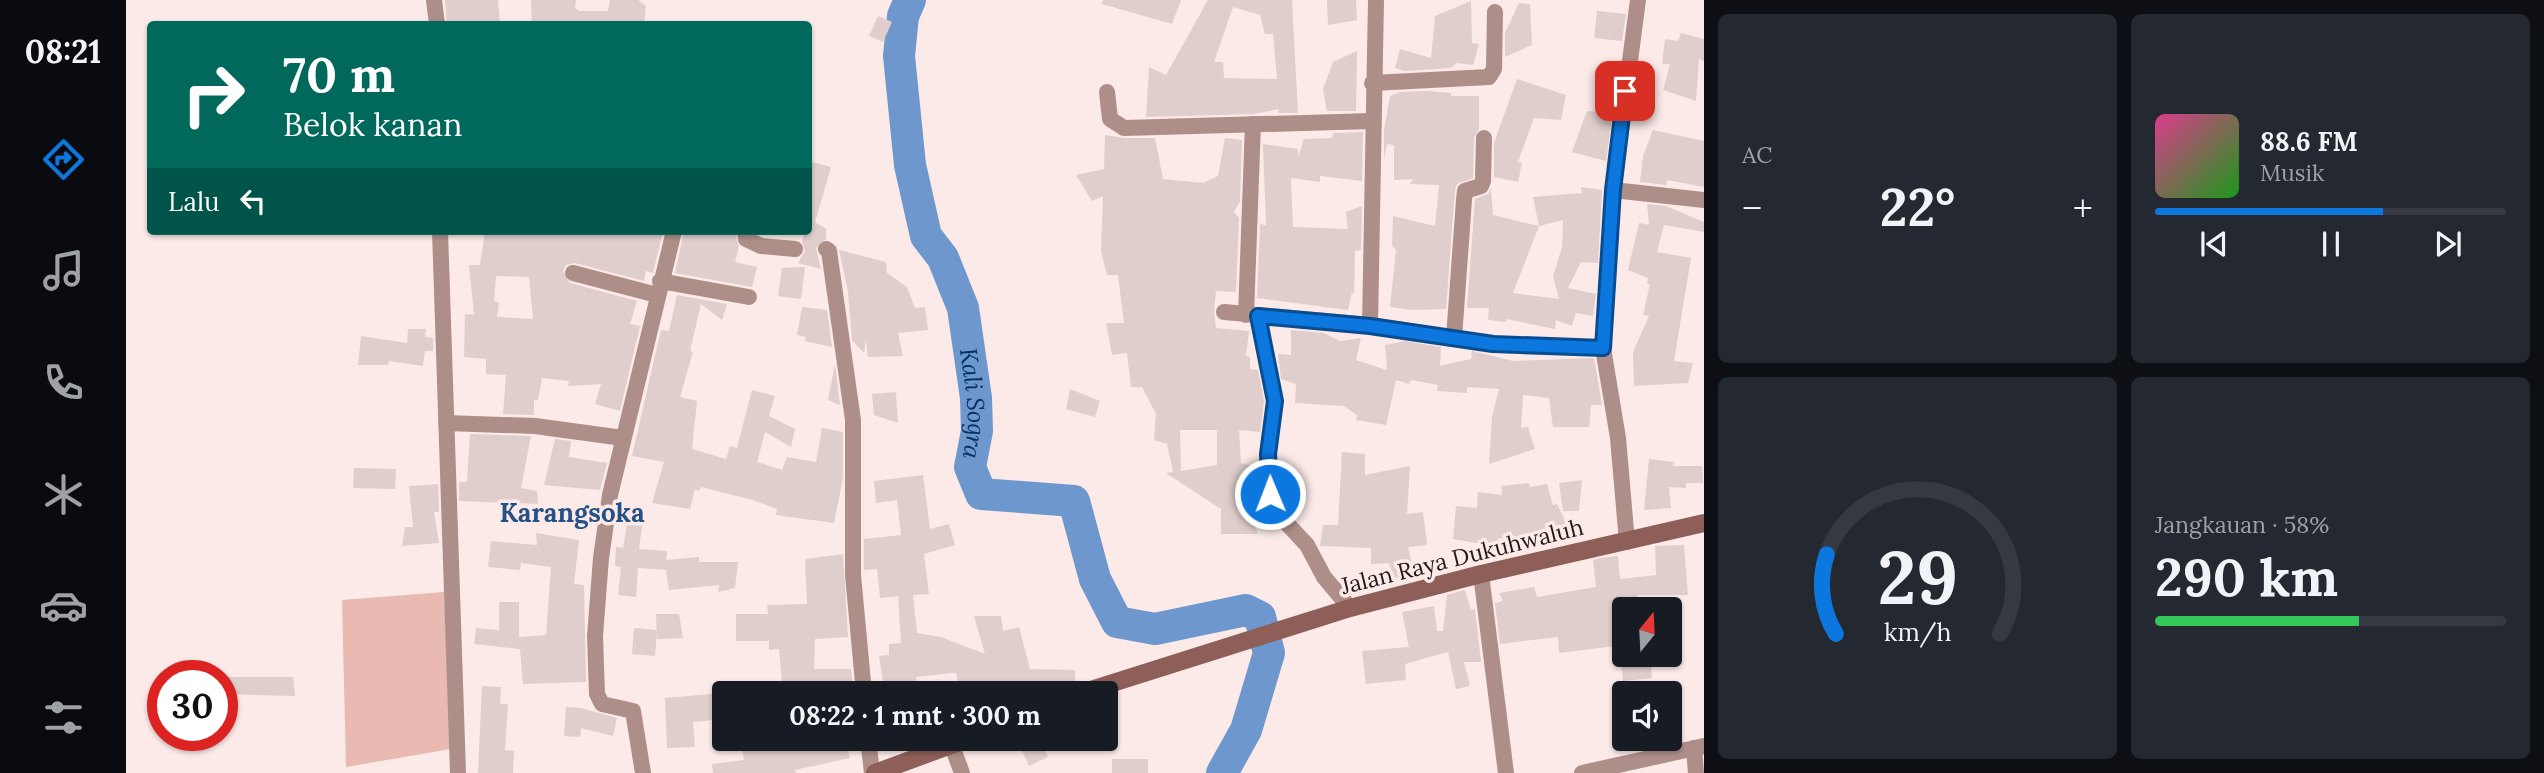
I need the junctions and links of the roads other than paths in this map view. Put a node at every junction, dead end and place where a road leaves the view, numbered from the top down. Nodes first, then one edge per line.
1 (435, 0) edge
2 (1376, 0) edge
3 (1639, 0) edge
4 (1494, 12) dead end
5 (437, 21) edge
6 (1372, 83) junction
7 (1107, 92) dead end
8 (1372, 121) junction
9 (1253, 124) junction
10 (1485, 138) dead end
11 (1613, 190) junction
12 (1704, 200) edge
13 (440, 235) edge
14 (673, 235) edge
15 (746, 235) edge
16 (826, 248) dead end
17 (795, 249) dead end
18 (573, 273) dead end
19 (659, 288) junction
20 (750, 297) dead end
21 (1224, 312) dead end
22 (1252, 316) junction
23 (1370, 326) junction
24 (1454, 338) junction
25 (1603, 348) junction
26 (446, 423) junction
27 (624, 438) junction
28 (1704, 523) edge
29 (1628, 542) junction
30 (1480, 574) junction
31 (1350, 608) junction
32 (863, 681) edge
33 (1117, 681) edge
34 (1699, 747) edge
35 (870, 751) edge
36 (937, 751) edge
37 (954, 751) edge
38 (458, 773) edge
39 (643, 773) edge
40 (873, 773) edge
41 (962, 773) edge
42 (1506, 773) edge
43 (1582, 773) edge
44 (1696, 773) edge

1 - 5 street
2 - 6 street
3 - 11 street
4 - 6 street
6 - 8 street
7 - 9 street
8 - 9 street
8 - 23 street
9 - 22 street
10 - 24 street
11 - 12 street
11 - 25 street
13 - 26 street
14 - 19 street
15 - 17 street
16 - 32 street
18 - 19 street
19 - 20 street
19 - 27 street
21 - 22 street
22 - 23 street
22 - 31 street
23 - 24 street
24 - 25 street
25 - 29 street
26 - 27 street
26 - 38 street
27 - 39 street
28 - 29 main road, Jalan Raya Dukuhwaluh
29 - 30 main road, Jalan Raya Dukuhwaluh
30 - 31 main road, Jalan Raya Dukuhwaluh
30 - 42 street
31 - 33 main road, Jalan Raya Dukuhwaluh
34 - 43 street
34 - 44 street
35 - 40 street
36 - 40 main road
37 - 41 street

